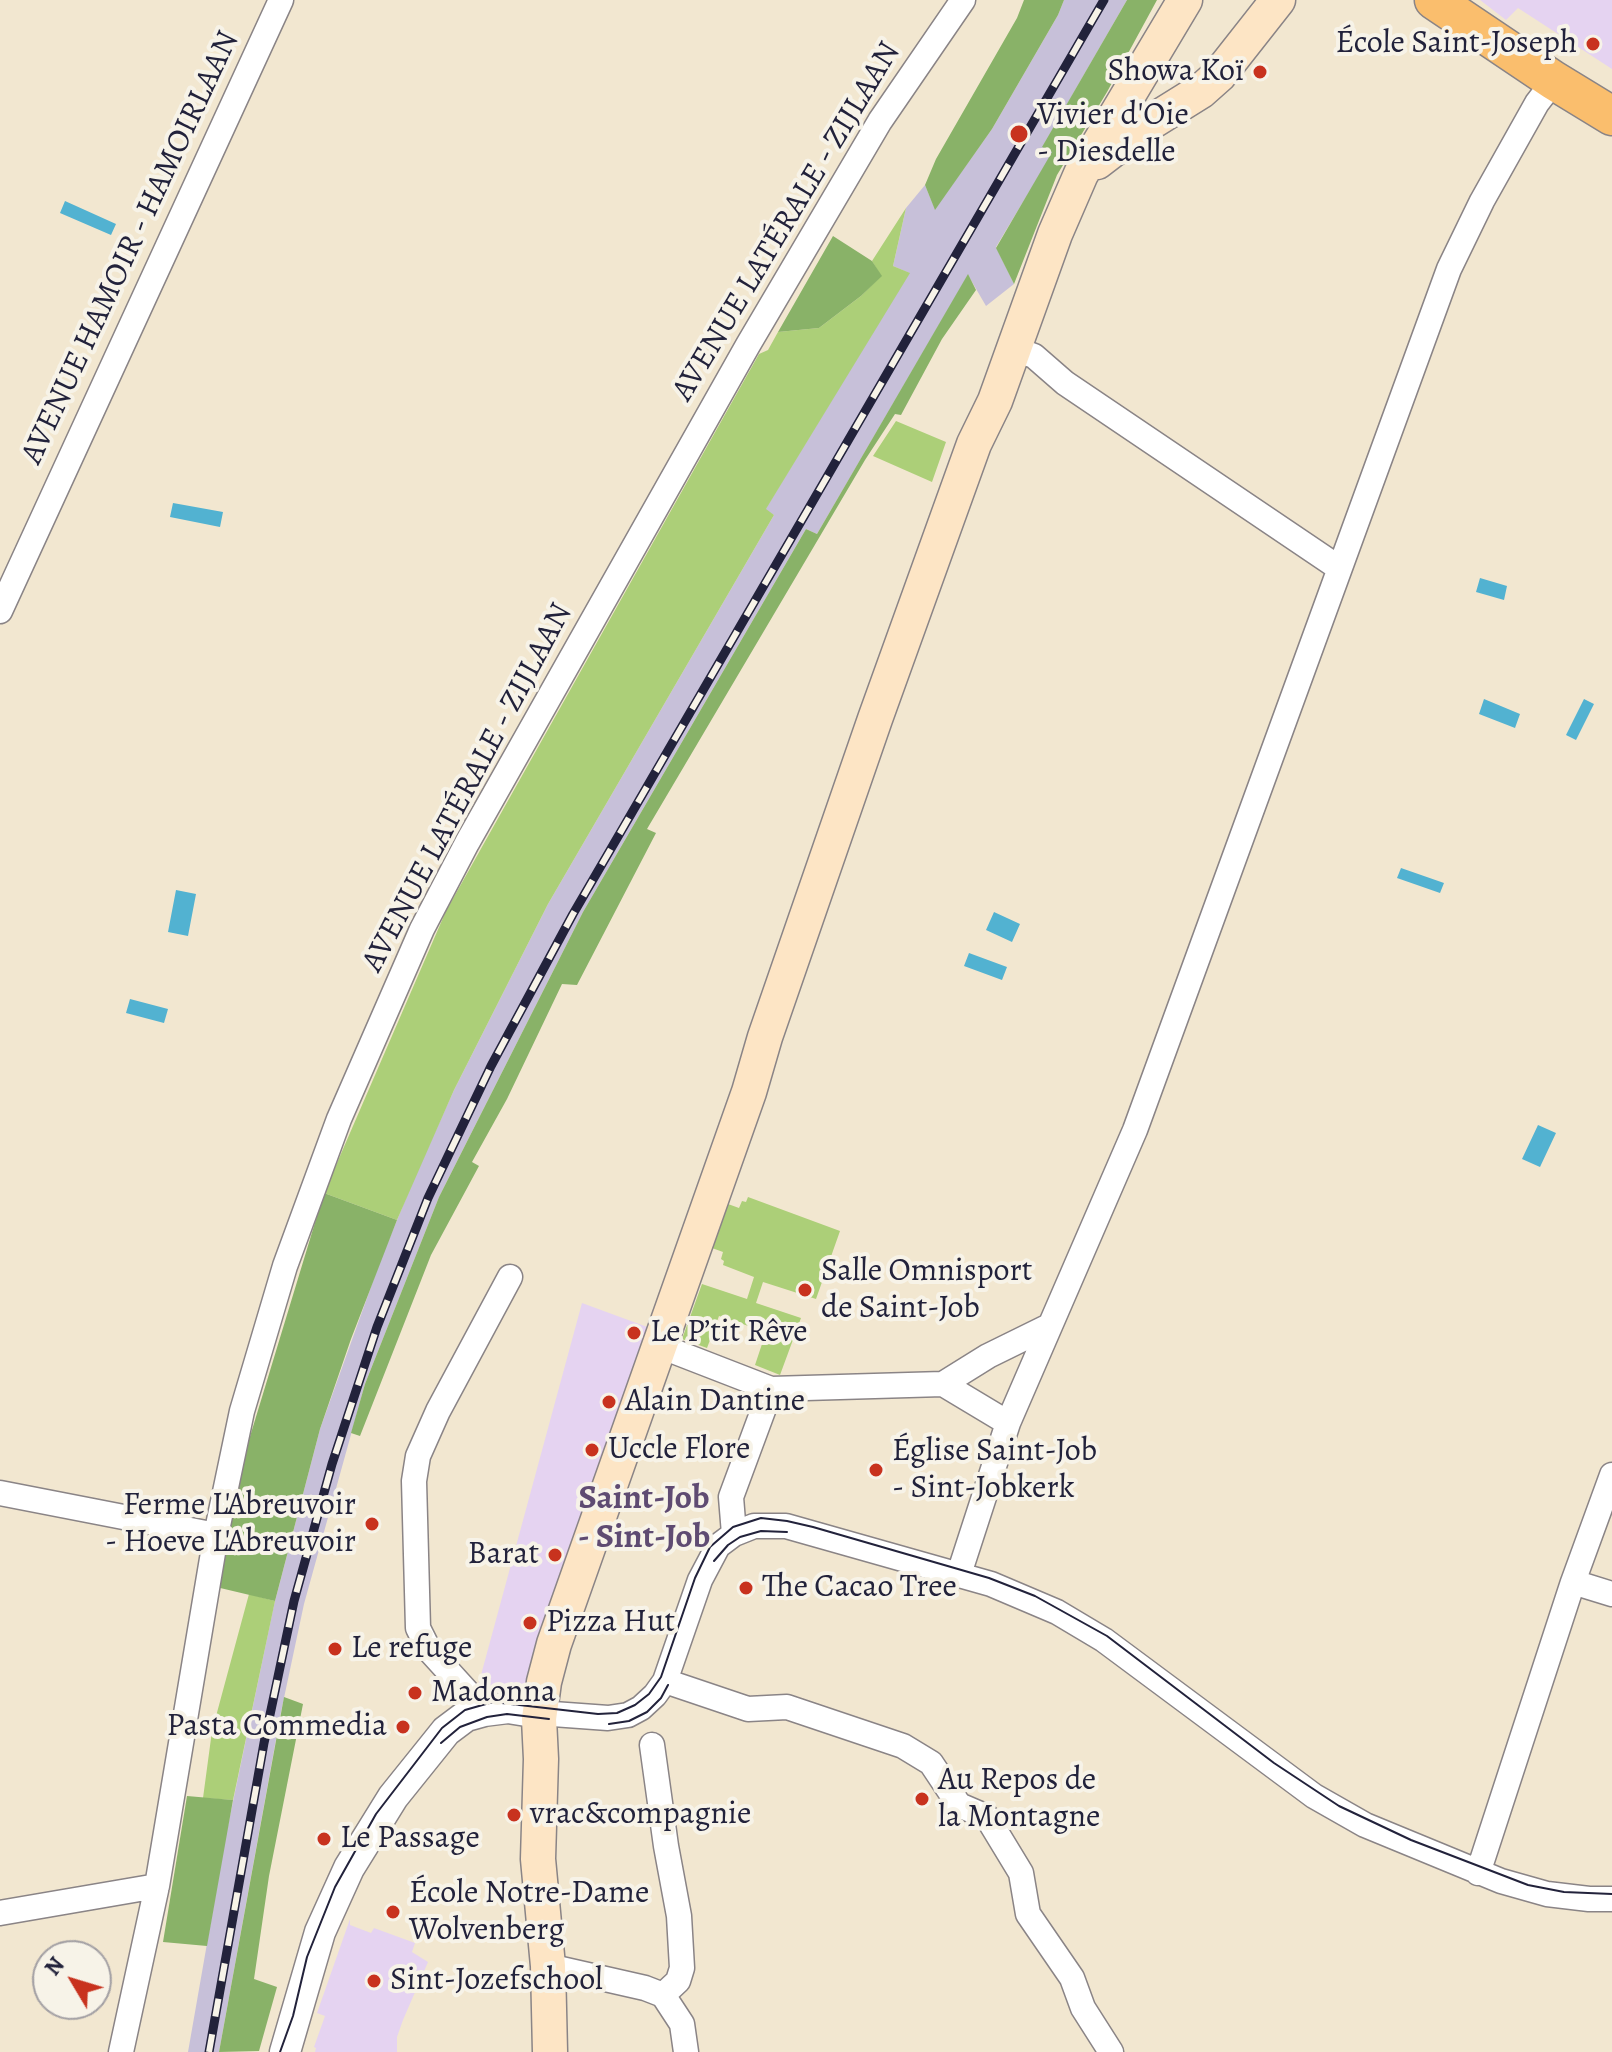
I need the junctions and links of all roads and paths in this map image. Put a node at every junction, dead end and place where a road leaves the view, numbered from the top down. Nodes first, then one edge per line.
1 (281, 0) edge
2 (963, 0) edge
3 (1185, 0) edge
4 (1278, 0) edge
5 (1434, 0) edge
6 (1554, 81) junction
7 (1130, 92) junction
8 (1612, 116) edge
9 (1158, 117) junction
10 (1072, 194) junction
11 (1015, 349) junction
12 (1339, 568) junction
13 (0, 611) edge
14 (510, 1277) dead end
15 (1049, 1326) junction
16 (660, 1346) junction
17 (943, 1384) junction
18 (771, 1389) junction
19 (1008, 1423) junction
20 (1612, 1475) edge
21 (0, 1493) edge
22 (734, 1534) junction
23 (216, 1535) junction
24 (959, 1574) junction
25 (1573, 1582) junction
26 (1612, 1594) edge
27 (665, 1681) junction
28 (480, 1712) junction
29 (539, 1713) junction
30 (652, 1745) dead end
31 (1478, 1873) junction
32 (157, 1886) junction
33 (1612, 1899) edge
34 (0, 1913) edge
35 (548, 1966) junction
36 (663, 1995) junction
37 (121, 2052) edge
38 (285, 2052) edge
39 (550, 2052) edge
40 (686, 2052) edge
41 (1111, 2052) edge

1 - 13 street, AVENUE HAMOIR - HAMOIRLAAN
2 - 23 street, AVENUE LATÉRALE - ZIJLAAN
3 - 7 main road
4 - 9 main road
5 - 6 main road
6 - 8 main road
6 - 12 street
7 - 9 street
7 - 10 main road
9 - 10 main road
10 - 11 main road
11 - 12 street
11 - 16 main road
12 - 15 street
14 - 28 street
15 - 17 street
15 - 19 street
16 - 18 street
16 - 29 main road
17 - 18 street
17 - 19 street
18 - 22 street
19 - 24 street
20 - 25 street
21 - 23 street
22 - 24 street
22 - 27 street
23 - 32 street, AVENUE LATÉRALE - ZIJLAAN
24 - 31 street
25 - 26 street
25 - 31 street
27 - 29 street
27 - 41 street
28 - 29 street
28 - 38 street
29 - 35 main road
30 - 36 street
31 - 33 street
32 - 34 street
32 - 37 street, AVENUE LATÉRALE - ZIJLAAN
35 - 36 street
35 - 39 main road
36 - 40 street

